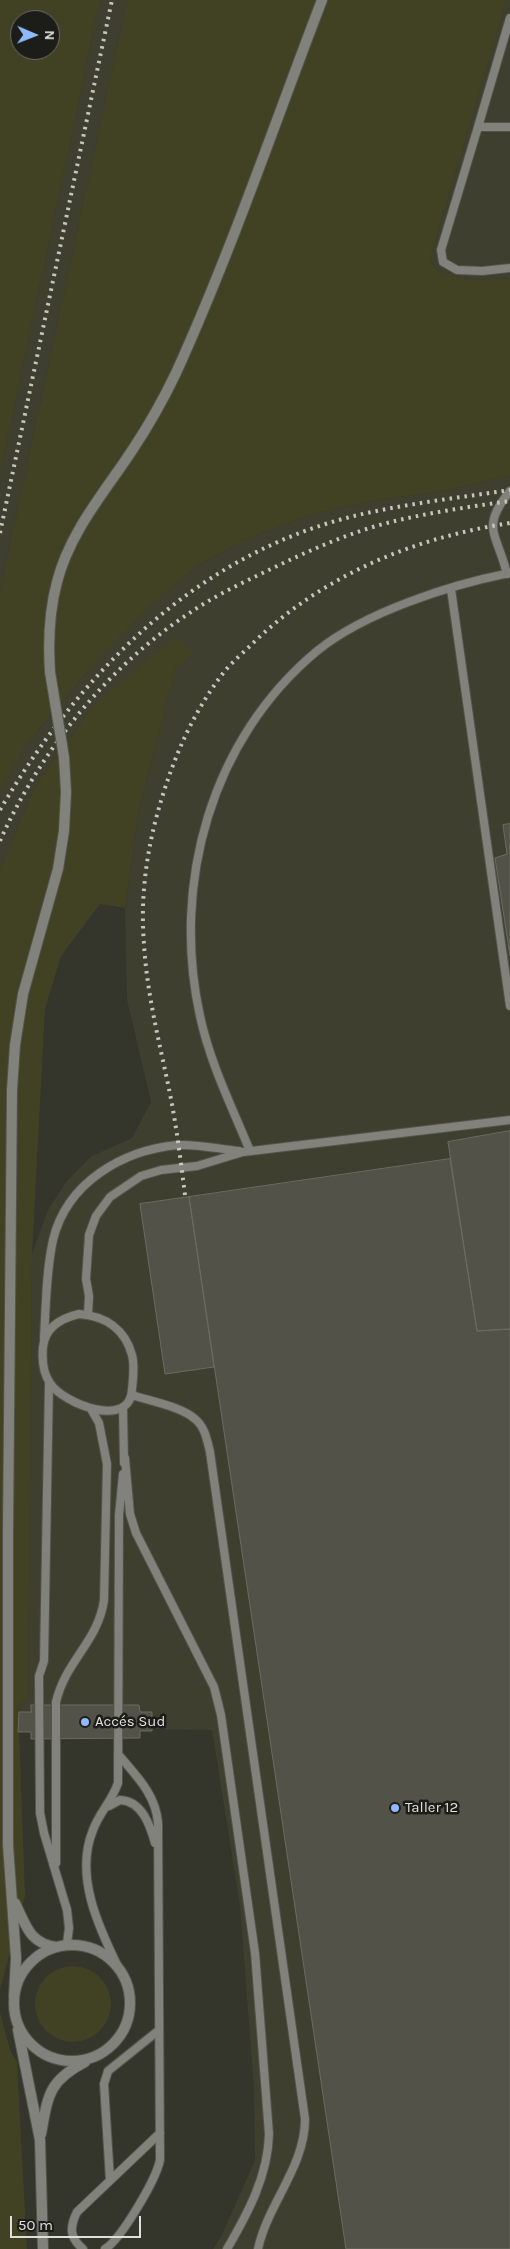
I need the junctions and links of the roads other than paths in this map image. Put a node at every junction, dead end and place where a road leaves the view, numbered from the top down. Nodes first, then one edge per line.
1 (322, 0) edge
2 (510, 18) edge
3 (478, 127) junction
4 (510, 127) edge
5 (510, 268) edge
6 (510, 490) edge
7 (509, 573) edge
8 (451, 589) junction
9 (510, 1006) edge
10 (510, 1120) edge
11 (247, 1152) junction
12 (88, 1314) junction
13 (44, 1338) junction
14 (49, 1383) junction
15 (132, 1395) junction
16 (123, 1408) junction
17 (91, 1409) junction
18 (125, 1458) junction
19 (118, 1754) junction
20 (106, 1809) junction
21 (158, 1854) junction
22 (56, 1873) junction
23 (12, 1897) junction
24 (62, 1946) junction
25 (119, 1968) junction
26 (14, 1997) junction
27 (15, 2015) junction
28 (159, 2030) junction
29 (99, 2055) junction
30 (160, 2132) junction
31 (40, 2140) junction
32 (110, 2180) junction
33 (43, 2249) edge
34 (83, 2249) edge
35 (105, 2249) edge
36 (227, 2249) edge
37 (258, 2249) edge

1 - 23 street, bridge
2 - 3 lane
3 - 4 lane
3 - 5 lane
6 - 7 lane
7 - 8 lane
8 - 9 lane
8 - 11 lane
10 - 11 lane
11 - 12 lane
11 - 13 lane
12 - 13 lane
12 - 15 lane
13 - 14 lane
14 - 17 lane
14 - 22 lane
15 - 16 lane
15 - 37 lane
16 - 17 lane
16 - 18 lane
17 - 22 lane
18 - 19 lane
18 - 36 lane
19 - 20 lane
19 - 21 lane
20 - 21 lane
20 - 25 lane
21 - 28 lane
22 - 24 lane
23 - 24 street
23 - 26 street
24 - 25 street
24 - 26 street
25 - 29 street
26 - 27 street
27 - 29 street
27 - 31 street
28 - 30 lane
28 - 32 lane
29 - 31 street
30 - 32 lane
30 - 35 lane
31 - 33 street
32 - 34 lane

